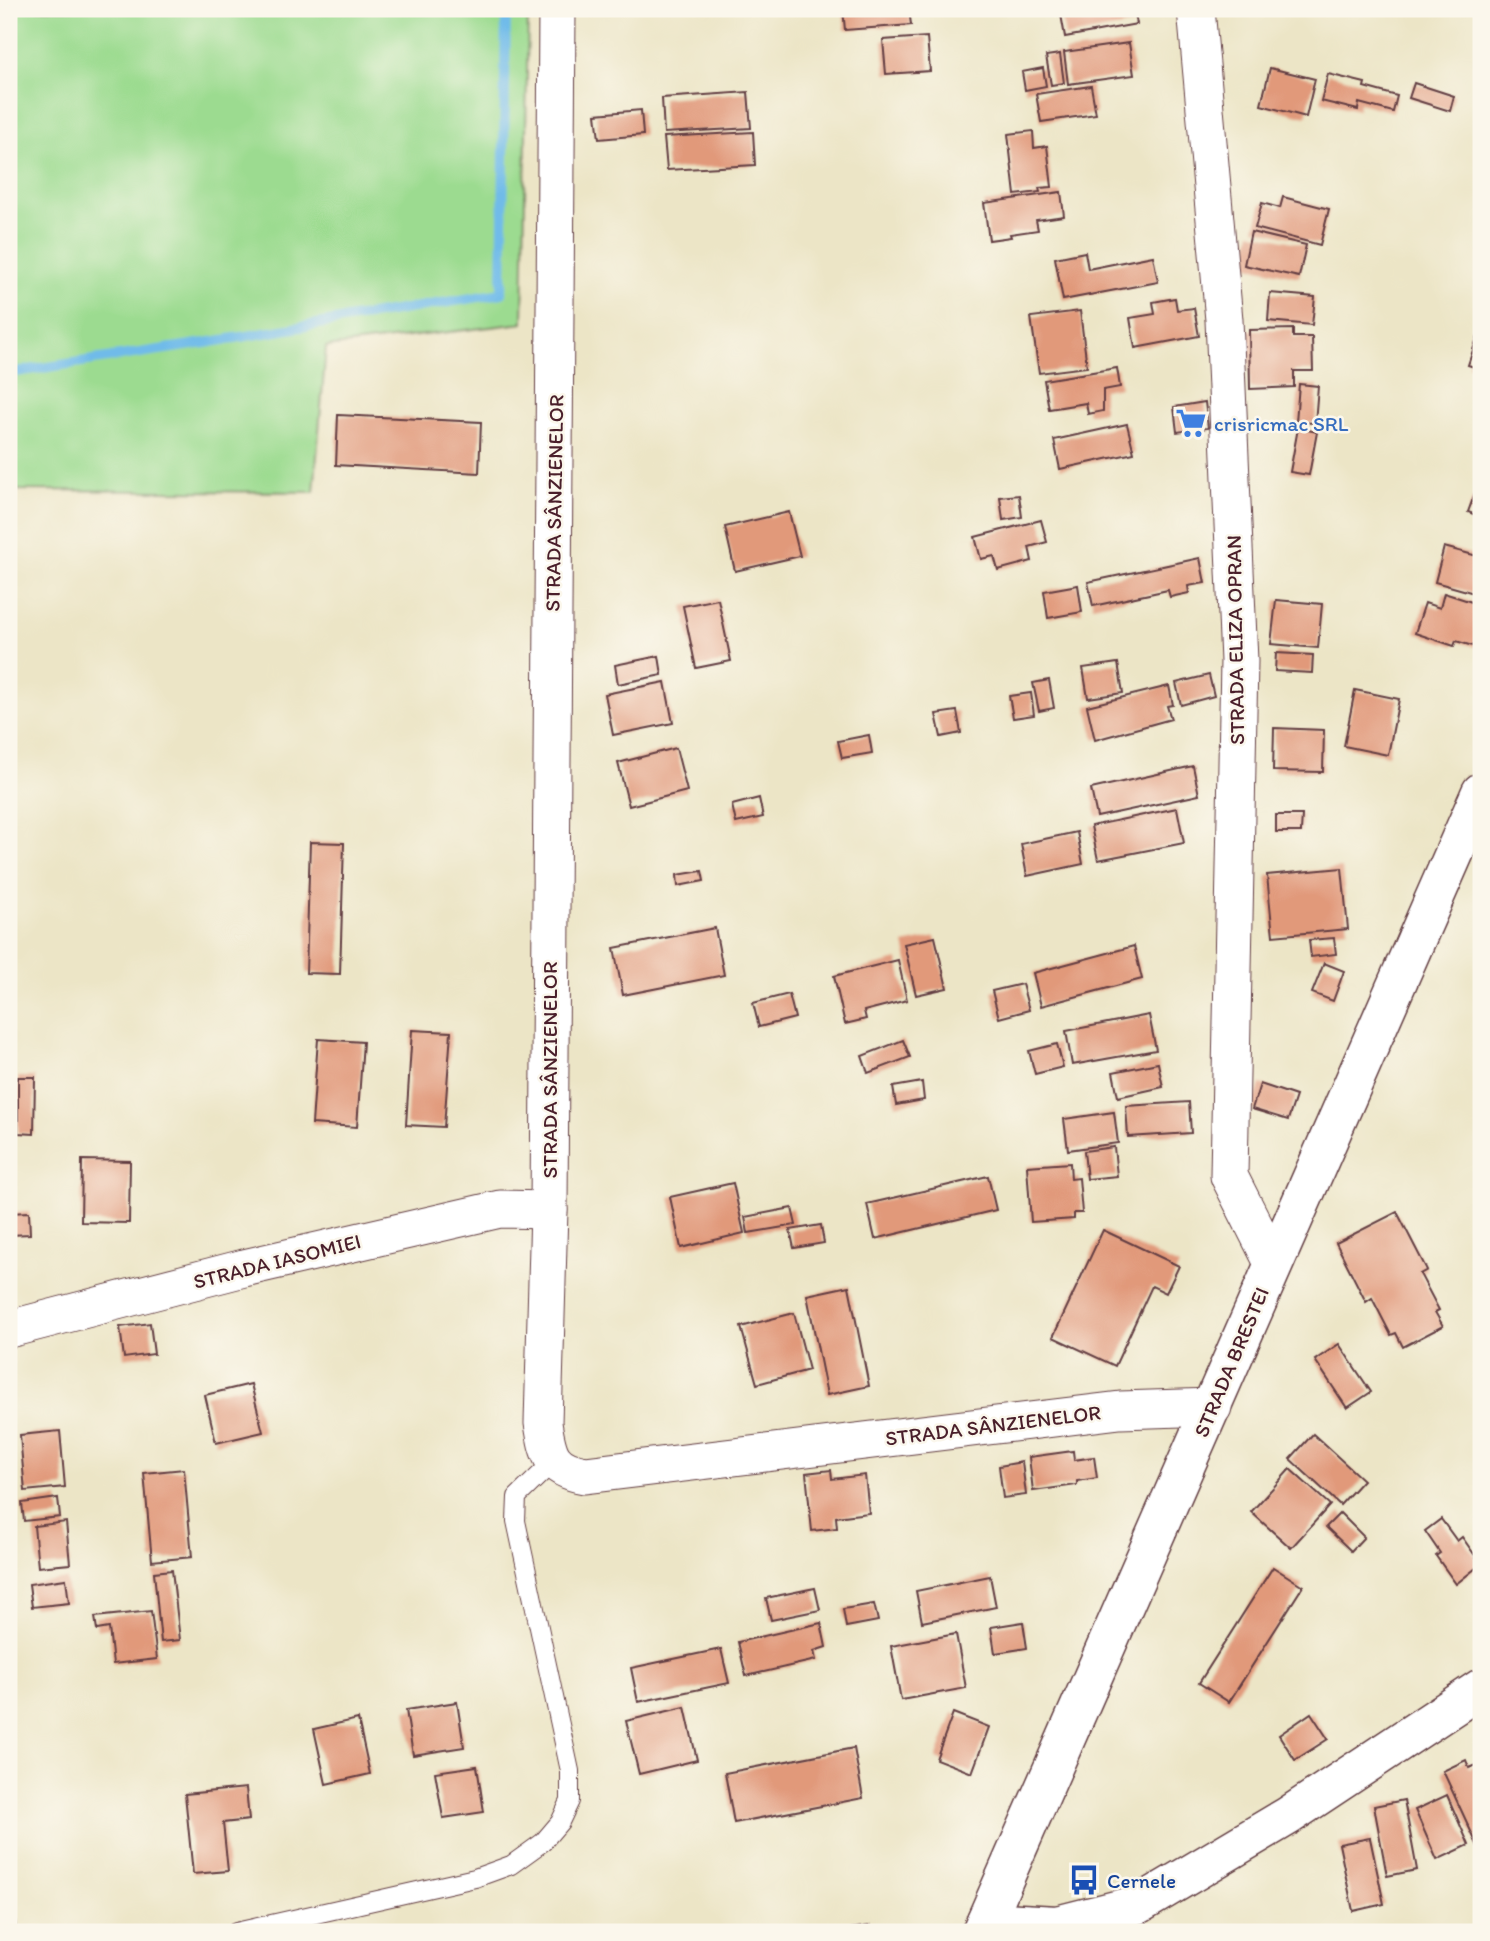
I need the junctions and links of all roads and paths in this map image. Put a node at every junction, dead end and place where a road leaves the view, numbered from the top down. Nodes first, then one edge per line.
1 (557, 9) edge
2 (1196, 9) edge
3 (1481, 792) edge
4 (549, 1210) junction
5 (1273, 1263) junction
6 (9, 1329) edge
7 (1213, 1407) junction
8 (553, 1462) junction
9 (1481, 1688) edge
10 (984, 1926) edge
11 (236, 1932) edge

1 - 4 street, STRADA SÂNZIENELOR
2 - 5 street, STRADA ELIZA OPRAN
3 - 5 main road, STRADA BRESTEI
4 - 6 street, STRADA IASOMIEI
4 - 8 street, STRADA SÂNZIENELOR
5 - 7 main road, STRADA BRESTEI
7 - 8 street, STRADA SÂNZIENELOR
7 - 10 main road, STRADA BRESTEI
8 - 11 lane
9 - 10 main road

